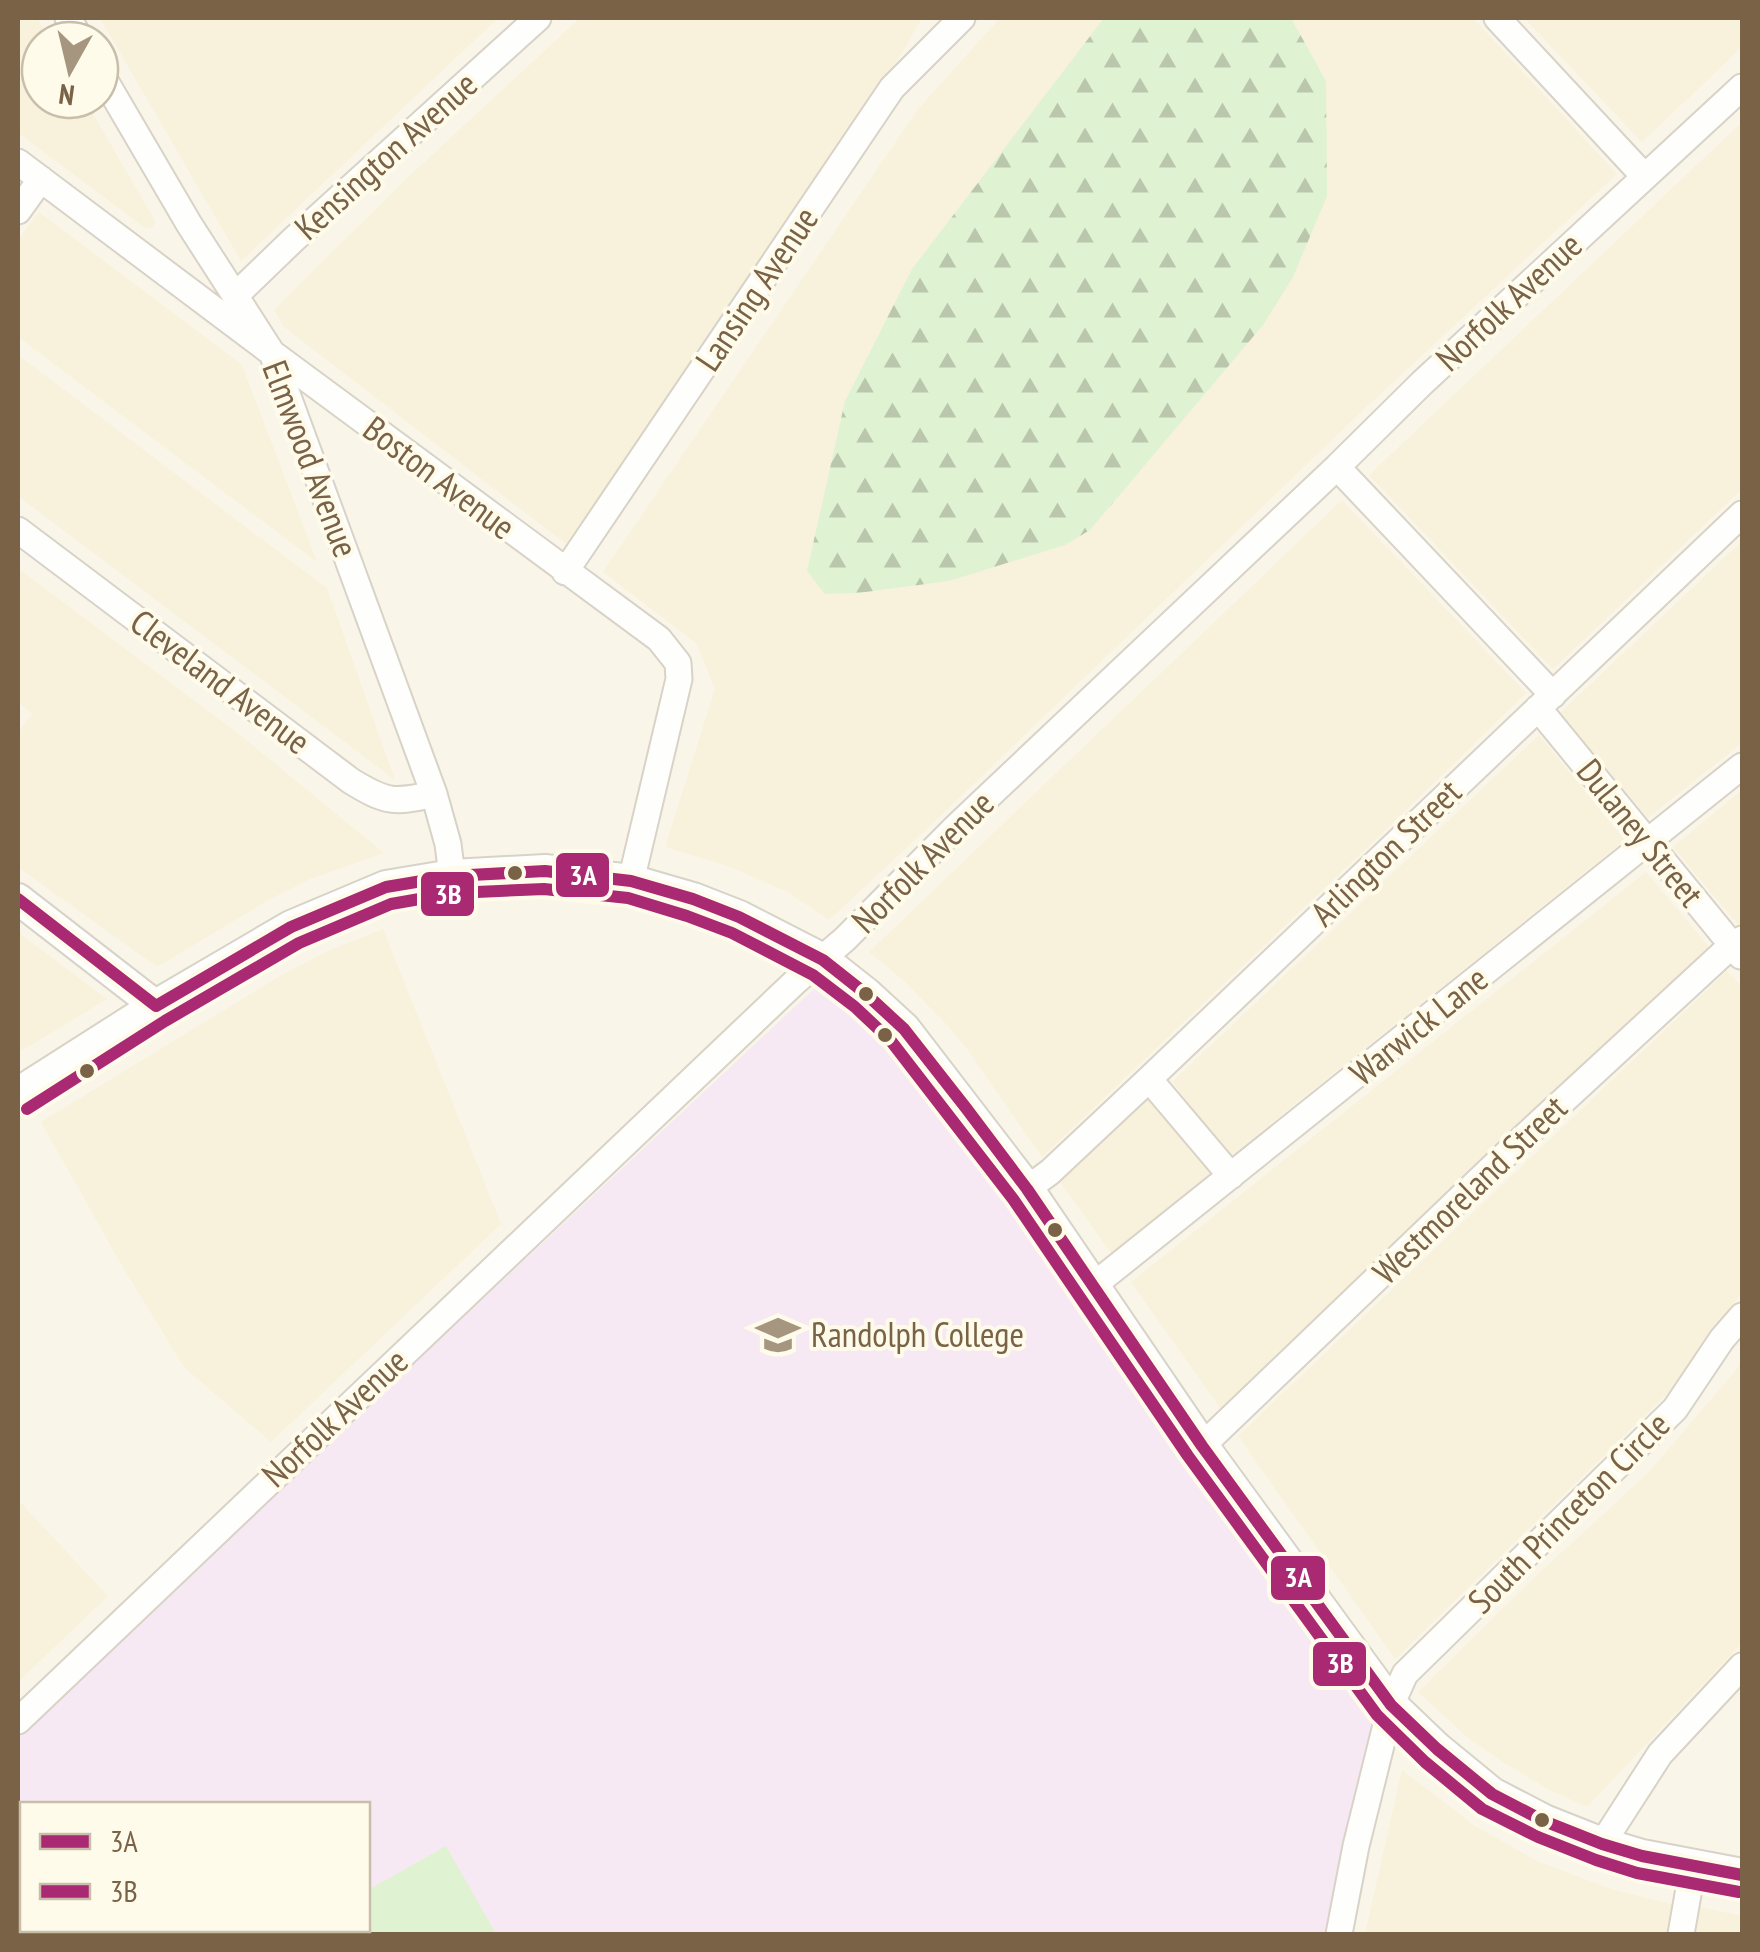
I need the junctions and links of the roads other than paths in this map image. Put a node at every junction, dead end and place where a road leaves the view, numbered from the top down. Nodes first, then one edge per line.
1 (538, 18) edge
2 (962, 18) edge
3 (1497, 18) edge
4 (1742, 87) edge
5 (120, 106) edge
6 (18, 162) edge
7 (1644, 176) junction
8 (41, 179) junction
9 (18, 211) edge
10 (236, 295) junction
11 (272, 353) junction
12 (1337, 467) junction
13 (1742, 514) edge
14 (18, 530) edge
15 (565, 572) junction
16 (1546, 702) junction
17 (1742, 766) edge
18 (434, 794) junction
19 (1648, 844) junction
20 (452, 876) junction
21 (632, 881) junction
22 (18, 898) edge
23 (1739, 947) edge
24 (823, 960) junction
25 (156, 1006) junction
26 (1149, 1079) junction
27 (18, 1094) edge
28 (1231, 1176) junction
29 (1027, 1189) junction
30 (1094, 1285) junction
31 (1742, 1316) edge
32 (1202, 1446) junction
33 (1742, 1666) edge
34 (1391, 1705) junction
35 (18, 1720) edge
36 (1602, 1844) junction
37 (1693, 1866) junction
38 (1742, 1876) edge
39 (1339, 1934) edge
40 (1681, 1934) edge

1 - 10 street, Kensington Avenue
2 - 15 street, Lansing Avenue
3 - 7 street
4 - 7 street, Norfolk Avenue
5 - 10 street, Elmwood Avenue
6 - 8 street, Boston Avenue
7 - 12 street, Norfolk Avenue
8 - 9 street
8 - 11 street, Boston Avenue
10 - 11 street, Elmwood Avenue
11 - 15 street, Boston Avenue
11 - 18 street, Elmwood Avenue
12 - 16 street, Dulaney Street
12 - 24 street, Norfolk Avenue
13 - 16 street, Arlington Street
14 - 18 street, Cleveland Avenue
15 - 21 street, Boston Avenue
16 - 19 street, Dulaney Street
16 - 26 street, Arlington Street
17 - 19 street, Warwick Lane
18 - 20 street, Elmwood Avenue
19 - 23 street, Dulaney Street
19 - 28 street, Warwick Lane
20 - 21 main road
20 - 25 main road
21 - 24 main road
22 - 25 street
23 - 32 street, Westmoreland Street
24 - 29 main road
24 - 35 street, Norfolk Avenue
25 - 27 main road
26 - 28 street
26 - 29 street, Arlington Street
28 - 30 street, Warwick Lane
29 - 30 main road
30 - 32 main road
31 - 34 street, South Princeton Circle
32 - 34 main road
33 - 36 street
34 - 36 main road
34 - 39 street, South Princeton Circle
36 - 37 main road
37 - 38 main road
37 - 40 street

